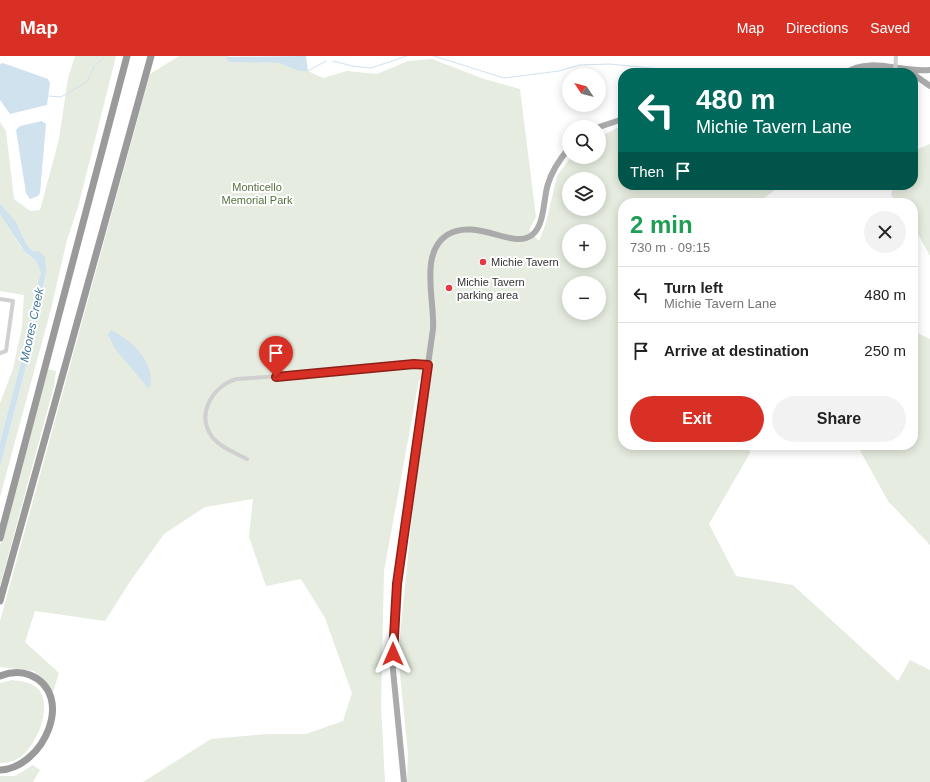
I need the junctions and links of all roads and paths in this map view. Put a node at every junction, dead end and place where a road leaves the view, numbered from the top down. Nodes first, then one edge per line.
1 (127, 56) edge
2 (151, 56) edge
3 (896, 56) edge
4 (899, 67) joint
5 (852, 68) edge
6 (895, 68) edge
7 (903, 68) edge
8 (930, 70) edge
9 (918, 71) edge
10 (918, 78) edge
11 (930, 86) edge
12 (618, 121) edge
13 (606, 125) edge
14 (562, 158) edge
15 (0, 299) edge
16 (0, 353) edge
17 (428, 365) junction
18 (24, 448) junction
19 (247, 459) dead end
20 (0, 519) edge
21 (0, 538) edge
22 (0, 601) edge
23 (0, 676) edge
24 (0, 770) edge
25 (404, 782) edge

1 - 18 highway
2 - 22 highway
3 - 6 street, bridge
4 - 5 main road
4 - 7 main road
8 - 9 main road
10 - 11 main road
12 - 13 main road
14 - 17 main road
15 - 16 street
17 - 19 street
17 - 25 main road
18 - 20 highway
18 - 21 highway
23 - 24 highway

